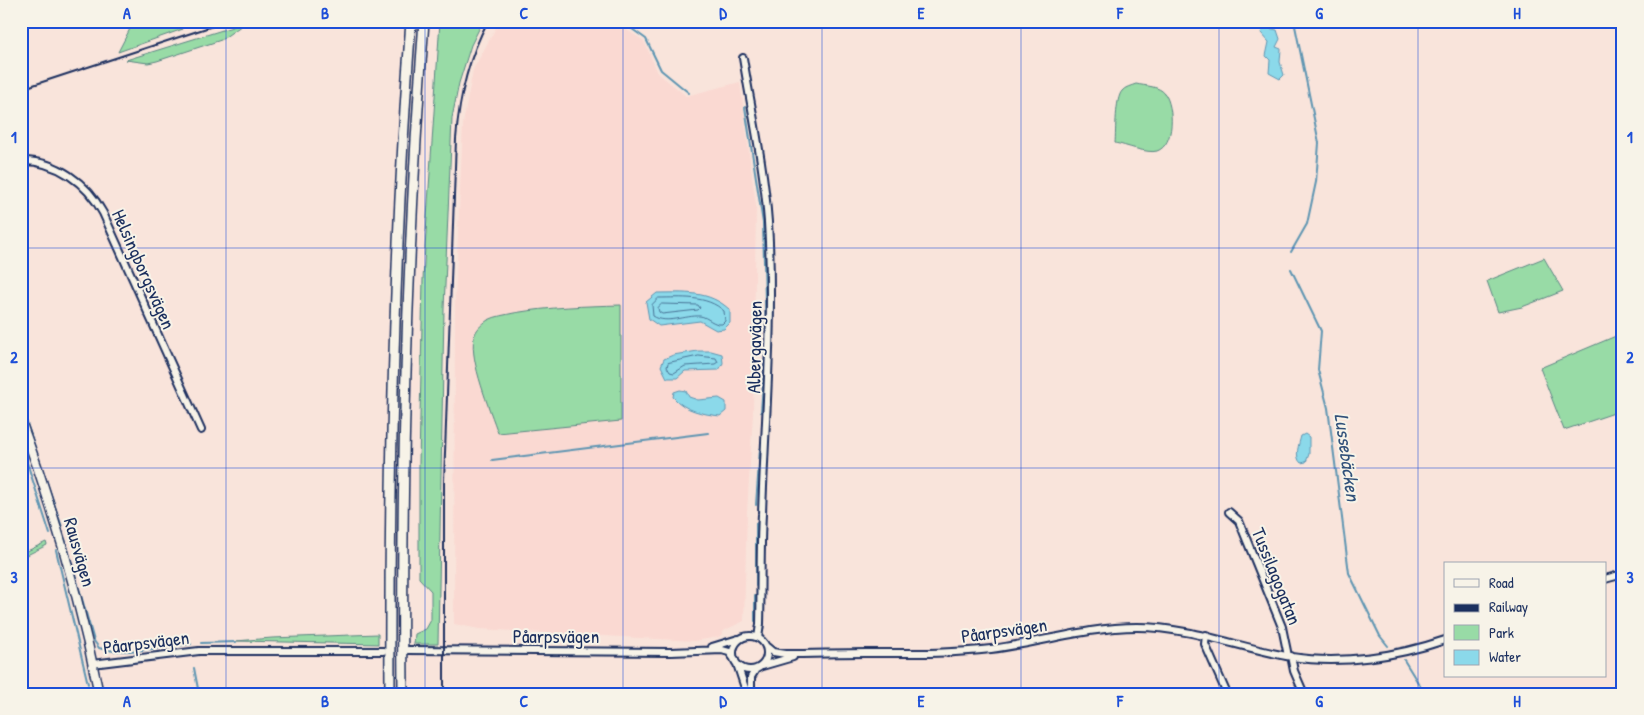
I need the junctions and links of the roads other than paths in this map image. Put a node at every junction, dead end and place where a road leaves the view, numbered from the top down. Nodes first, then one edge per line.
1 (411, 21) edge
2 (424, 21) edge
3 (743, 58) dead end
4 (21, 161) edge
5 (21, 421) edge
6 (201, 430) dead end
7 (1229, 512) dead end
8 (1623, 574) edge
9 (1606, 580) edge
10 (1206, 635) junction
11 (742, 638) junction
12 (758, 638) junction
13 (1444, 640) edge
14 (767, 648) junction
15 (408, 650) dead end
16 (704, 650) junction
17 (383, 651) dead end
18 (804, 654) junction
19 (1289, 656) junction
20 (736, 661) junction
21 (92, 664) junction
22 (759, 667) junction
23 (99, 694) edge
24 (390, 694) edge
25 (403, 694) edge
26 (747, 694) edge
27 (751, 694) edge
28 (1227, 694) edge
29 (1304, 694) edge

1 - 24 highway
2 - 25 highway
3 - 12 street, Albergavägen
4 - 6 street, Helsingborgsvägen
5 - 21 main road, Rausvägen
7 - 19 street, Tussilagogatan
8 - 9 street
10 - 18 street, Påarpsvägen
10 - 19 street, Påarpsvägen
10 - 28 street
11 - 12 street
11 - 16 street, Påarpsvägen
11 - 20 street
12 - 14 street
13 - 19 street, Påarpsvägen
14 - 18 street, Påarpsvägen
14 - 22 street
15 - 16 street, Påarpsvägen
16 - 20 street, Påarpsvägen
17 - 21 street, Påarpsvägen
18 - 22 street, Påarpsvägen
19 - 29 street
20 - 22 street
20 - 26 street
21 - 23 main road, Rausvägen
22 - 27 street

